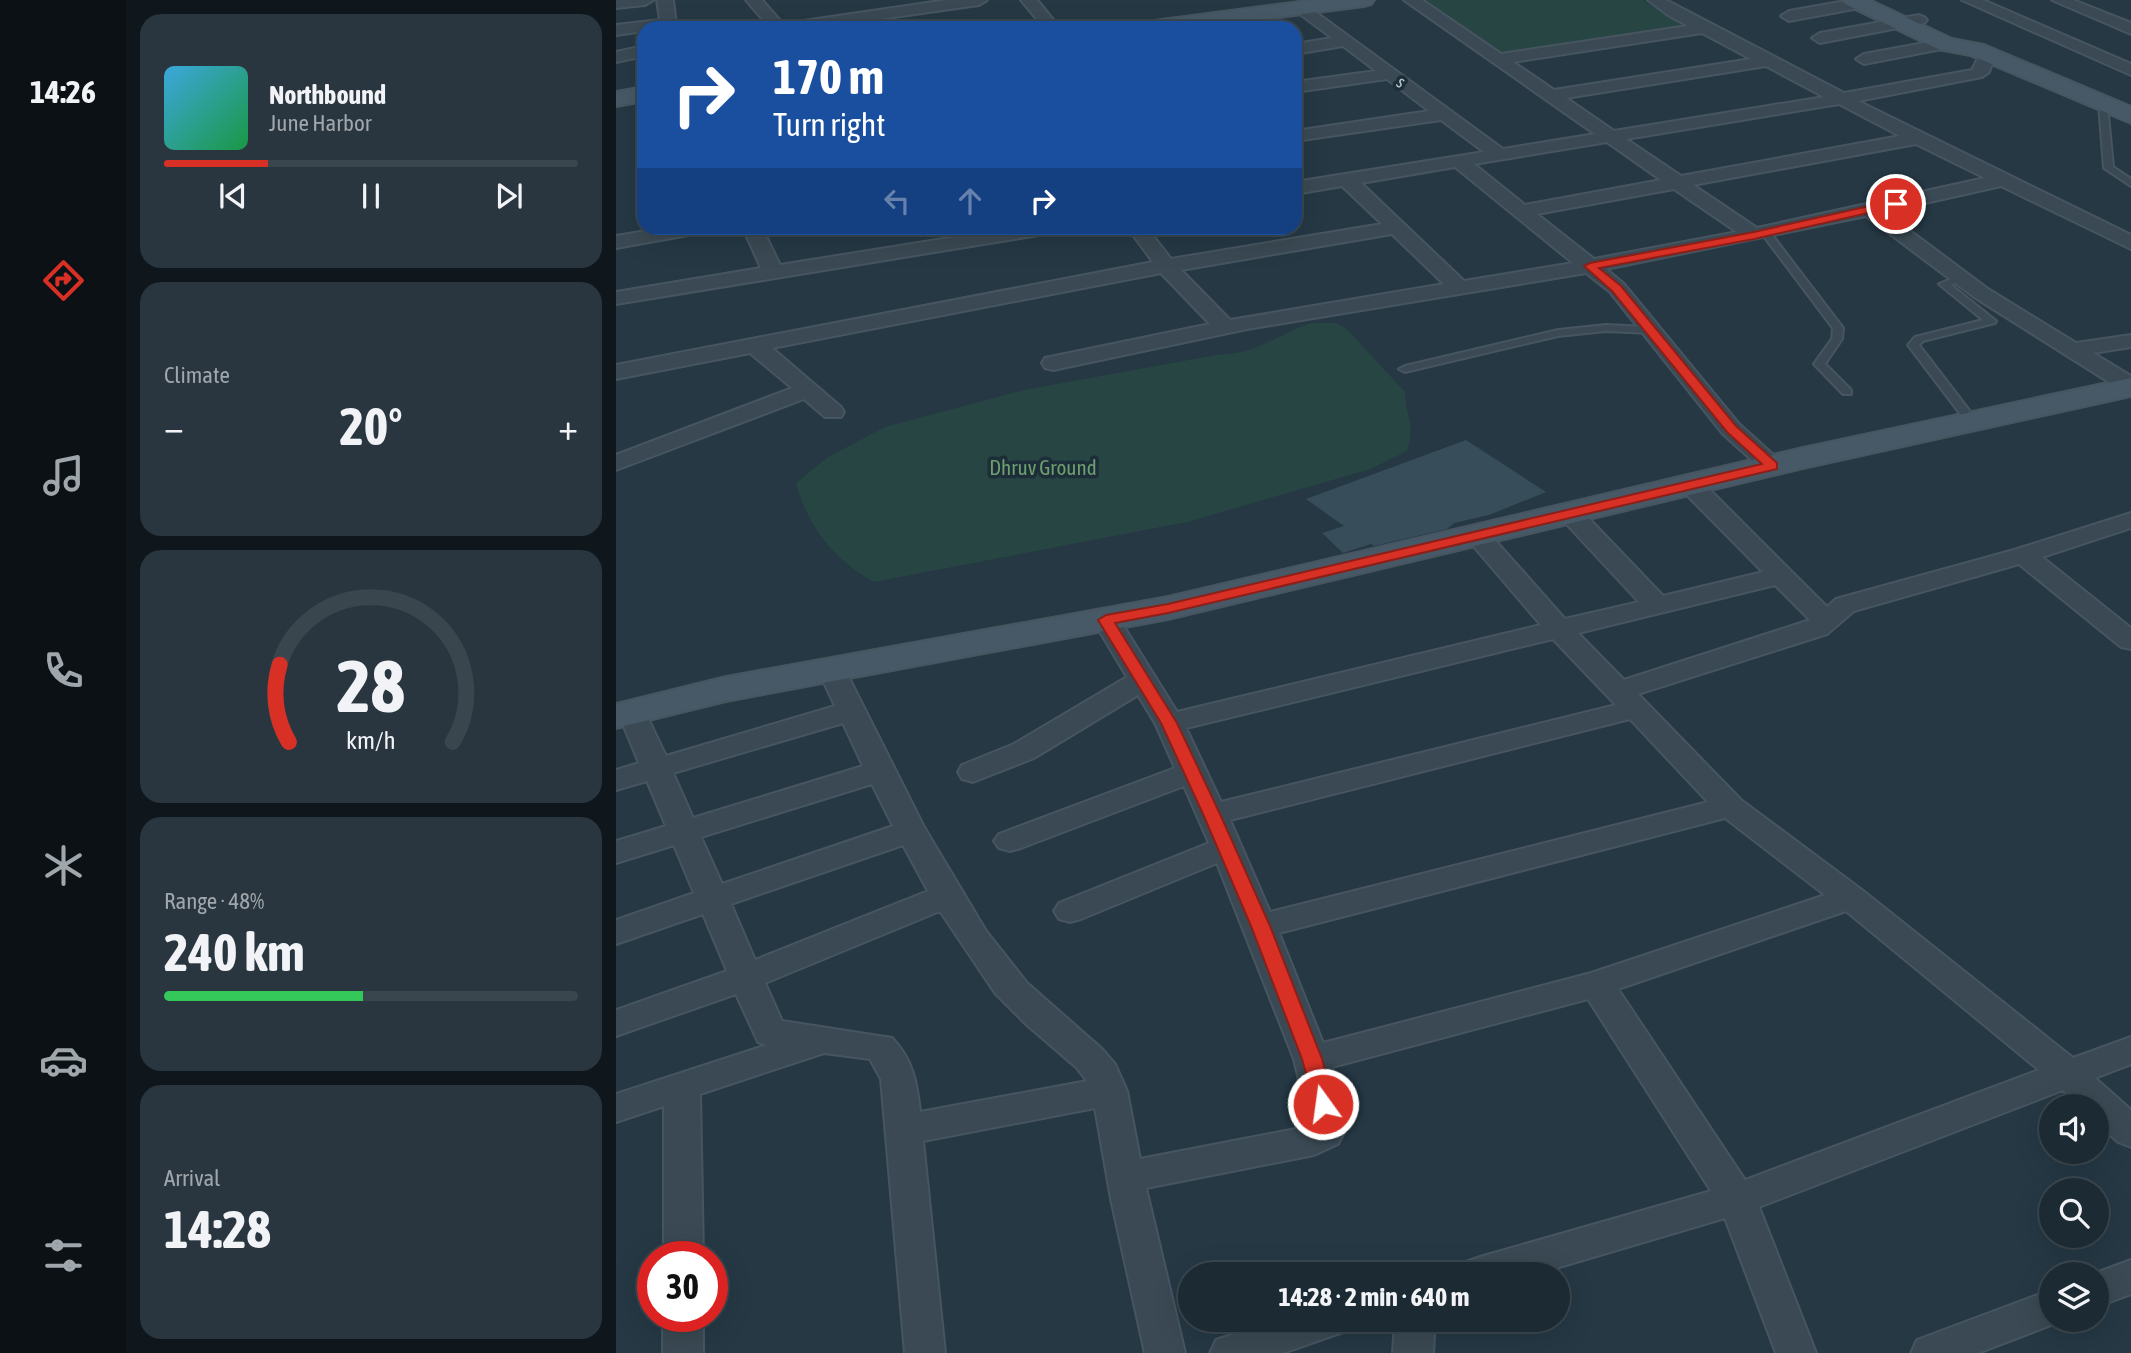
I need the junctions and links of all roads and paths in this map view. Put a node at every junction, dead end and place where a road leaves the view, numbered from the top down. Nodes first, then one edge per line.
1 (645, 0) edge
2 (666, 0) edge
3 (754, 0) edge
4 (848, 0) edge
5 (979, 0) edge
6 (1054, 0) edge
7 (1364, 0) edge
8 (1412, 0) edge
9 (1656, 0) edge
10 (1970, 0) edge
11 (2060, 0) edge
12 (1031, 1) edge
13 (1862, 1) edge
14 (616, 3) edge
15 (1301, 8) junction
16 (1789, 16) dead end
17 (668, 21) edge
18 (772, 21) edge
19 (864, 21) edge
20 (870, 21) edge
21 (1047, 21) edge
22 (1200, 21) edge
23 (1911, 22) junction
24 (2129, 27) edge
25 (637, 28) edge
26 (1704, 28) junction
27 (616, 30) edge
28 (1820, 38) dead end
29 (1346, 41) junction
30 (1946, 44) junction
31 (1302, 48) edge
32 (637, 52) edge
33 (1982, 52) junction
34 (616, 57) edge
35 (1500, 59) junction
36 (1864, 59) dead end
37 (1768, 61) junction
38 (2131, 70) edge
39 (1391, 74) junction
40 (1302, 86) edge
41 (637, 95) edge
42 (1552, 95) junction
43 (616, 99) edge
44 (1841, 99) junction
45 (2120, 109) edge
46 (1444, 114) junction
47 (1302, 134) edge
48 (1611, 136) junction
49 (1918, 138) junction
50 (1501, 156) junction
51 (1460, 162) junction
52 (1347, 180) junction
53 (2002, 180) junction
54 (1675, 182) junction
55 (2131, 183) edge
56 (1302, 187) edge
57 (1869, 209) junction
58 (1522, 211) junction
59 (1398, 227) junction
60 (1760, 234) junction
61 (655, 235) edge
62 (756, 235) edge
63 (905, 235) edge
64 (998, 235) edge
65 (1142, 235) edge
66 (616, 242) edge
67 (2131, 243) edge
68 (912, 248) junction
69 (1166, 266) junction
70 (1590, 266) junction
71 (772, 271) junction
72 (1961, 278) junction
73 (1459, 287) junction
74 (616, 298) edge
75 (1225, 327) junction
76 (1650, 330) junction
77 (2131, 341) edge
78 (757, 347) junction
79 (2070, 350) junction
80 (1053, 363) dead end
81 (1405, 369) dead end
82 (616, 372) edge
83 (2131, 386) edge
84 (808, 390) junction
85 (1847, 392) dead end
86 (833, 412) dead end
87 (1972, 422) junction
88 (616, 463) edge
89 (1772, 466) junction
90 (1691, 485) junction
91 (1570, 513) junction
92 (2131, 520) edge
93 (1477, 535) junction
94 (2023, 555) junction
95 (1780, 576) junction
96 (1657, 605) junction
97 (1106, 620) junction
98 (1826, 621) junction
99 (1560, 630) junction
100 (2131, 641) edge
101 (832, 670) junction
102 (1143, 680) junction
103 (1627, 700) junction
104 (851, 711) junction
105 (624, 714) edge
106 (1169, 723) junction
107 (656, 768) junction
108 (880, 771) junction
109 (973, 772) dead end
110 (1192, 772) junction
111 (616, 780) edge
112 (1730, 807) junction
113 (1212, 814) junction
114 (684, 831) junction
115 (910, 831) junction
116 (1010, 841) dead end
117 (1226, 848) junction
118 (616, 852) edge
119 (946, 896) junction
120 (1851, 898) junction
121 (713, 900) junction
122 (1070, 911) dead end
123 (1260, 926) junction
124 (616, 932) edge
125 (746, 976) junction
126 (1597, 984) junction
127 (616, 1023) edge
128 (829, 1038) junction
129 (2131, 1050) edge
130 (1312, 1059) junction
131 (2067, 1073) junction
132 (682, 1086) junction
133 (1109, 1091) junction
134 (616, 1108) edge
135 (903, 1130) junction
136 (2131, 1132) edge
137 (1125, 1177) junction
138 (1737, 1199) junction
139 (683, 1241) edge
140 (1521, 1262) edge
141 (2131, 1277) edge
142 (2109, 1285) edge
143 (2039, 1312) edge
144 (683, 1332) edge
145 (1293, 1332) edge
146 (1414, 1332) edge
147 (683, 1353) edge
148 (925, 1353) edge
149 (1165, 1353) edge
150 (1230, 1353) edge
151 (1413, 1353) edge
152 (1796, 1353) edge
153 (1931, 1353) edge

1 - 14 street
2 - 17 street
3 - 18 street
4 - 19 street
5 - 20 street
6 - 12 street
7 - 15 street
8 - 35 street
9 - 26 street
10 - 38 street
11 - 24 street
12 - 21 street
13 - 16 street
13 - 23 street
15 - 22 street
15 - 29 street, s
23 - 28 street
23 - 30 street
23 - 33 street
25 - 27 street
26 - 35 street
26 - 37 street
29 - 31 street
29 - 39 street, s
30 - 33 street
30 - 36 street
32 - 34 street
33 - 44 street
33 - 45 street
35 - 42 street
37 - 42 street
37 - 44 street
39 - 40 street
39 - 46 street, s
41 - 43 street
42 - 48 street
44 - 48 street
44 - 49 street
45 - 55 lane
46 - 47 street
46 - 50 street, s
48 - 50 street
48 - 54 street
49 - 53 street
49 - 54 street
50 - 51 street
51 - 52 street
51 - 58 street
52 - 56 street
52 - 59 street
53 - 57 street
53 - 67 street
54 - 58 street
54 - 60 street
57 - 60 street
57 - 72 street
58 - 70 street
59 - 69 street
59 - 73 street
60 - 70 street
60 - 85 lane
61 - 66 street
62 - 71 street
63 - 68 street
64 - 68 street
65 - 69 street
68 - 71 street
69 - 75 street
69 - 78 street
70 - 73 street
70 - 76 street
71 - 74 street
72 - 79 street
72 - 87 lane
73 - 75 street
75 - 80 street
76 - 81 lane
76 - 89 street
77 - 79 street
78 - 82 street
78 - 84 street
79 - 83 street
83 - 87 street
84 - 86 street
84 - 88 street
87 - 89 street
89 - 90 street
90 - 91 street
90 - 95 street
91 - 93 street
91 - 96 street
92 - 94 street
93 - 97 street
93 - 99 street
94 - 98 street
94 - 100 street
95 - 96 street
95 - 98 street
96 - 99 street
97 - 101 street
97 - 102 street
98 - 103 street
99 - 103 street
99 - 106 street
101 - 104 street
101 - 105 street
102 - 106 street
102 - 109 street
103 - 112 street
103 - 113 street
104 - 107 street
104 - 108 street
105 - 107 street
106 - 110 street
107 - 111 street
107 - 114 street
108 - 114 street
108 - 115 street
110 - 113 street
110 - 116 street
112 - 120 street
112 - 123 street
113 - 117 street
114 - 118 street
114 - 121 street
115 - 119 street
115 - 121 street
117 - 122 street
117 - 123 street
119 - 125 street
119 - 133 street
120 - 126 street
120 - 131 street
121 - 124 street
121 - 125 street
123 - 130 street
125 - 127 street
125 - 128 street
126 - 130 street
126 - 138 street
128 - 132 street
128 - 135 street
129 - 131 street
130 - 137 street
131 - 136 street
131 - 138 street
132 - 134 street
132 - 139 street
133 - 135 street
133 - 137 street
135 - 148 street
137 - 149 street
138 - 140 street
138 - 152 street
141 - 142 street
143 - 153 street
144 - 147 street
145 - 150 street
146 - 151 street

